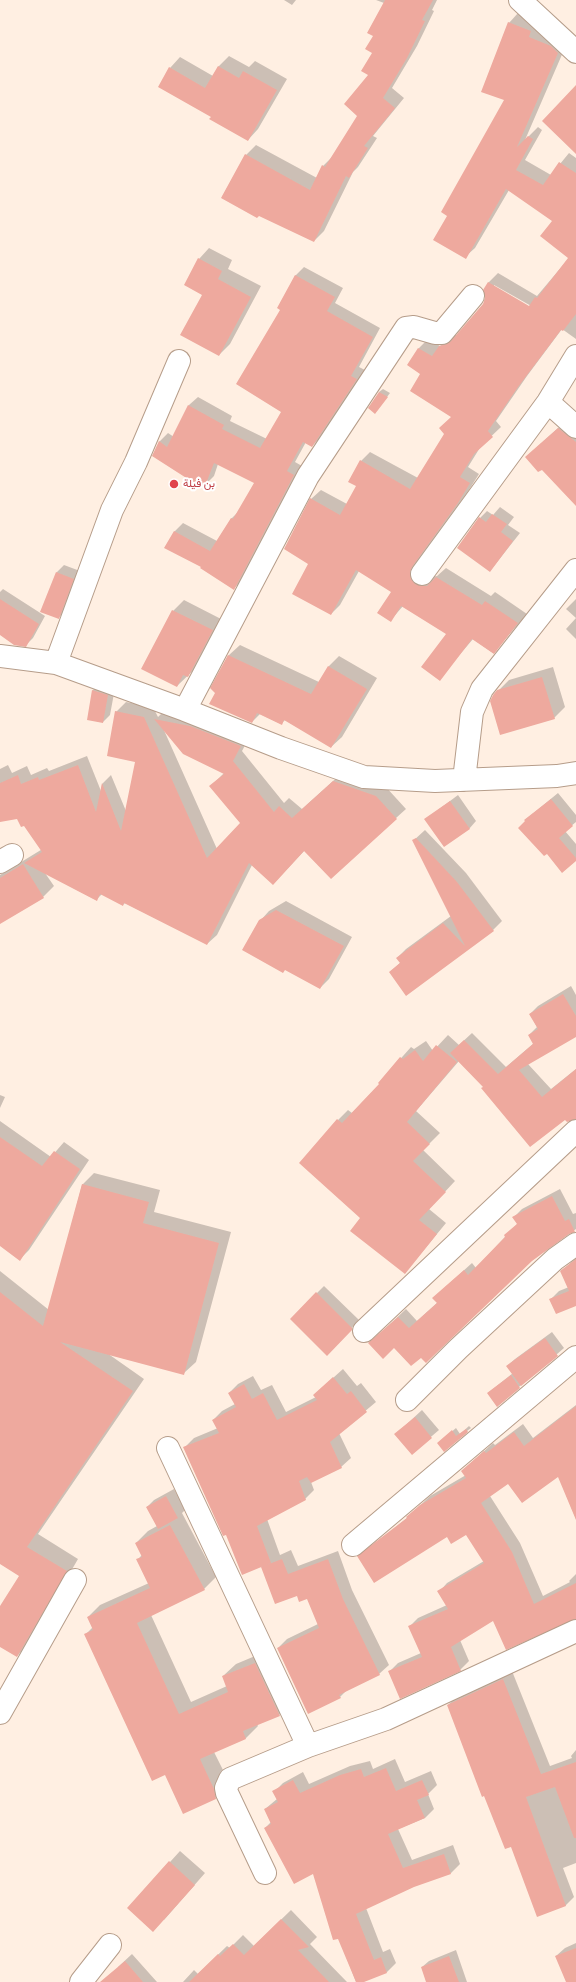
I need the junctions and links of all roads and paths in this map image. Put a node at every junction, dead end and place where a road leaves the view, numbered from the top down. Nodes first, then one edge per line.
1 (520, 0) edge
2 (576, 52) edge
3 (474, 296) dead end
4 (576, 356) edge
5 (179, 361) dead end
6 (548, 402) junction
7 (576, 427) edge
8 (576, 570) edge
9 (422, 574) dead end
10 (0, 656) edge
11 (56, 664) junction
12 (185, 710) junction
13 (576, 773) edge
14 (464, 780) junction
15 (576, 1131) edge
16 (576, 1244) edge
17 (364, 1331) dead end
18 (576, 1357) edge
19 (407, 1400) dead end
20 (168, 1448) dead end
21 (353, 1545) dead end
22 (76, 1580) dead end
23 (576, 1631) edge
24 (0, 1712) edge
25 (308, 1746) junction
26 (265, 1873) dead end
27 (110, 1945) dead end
28 (81, 1982) edge

1 - 2 street
3 - 12 street
4 - 6 street
5 - 11 street
6 - 7 street
6 - 9 street
8 - 14 street
10 - 11 street
11 - 12 street
12 - 14 street
13 - 14 street
15 - 17 street
16 - 19 street
18 - 21 street
20 - 25 street
22 - 24 street
23 - 25 street
25 - 26 street
27 - 28 street

